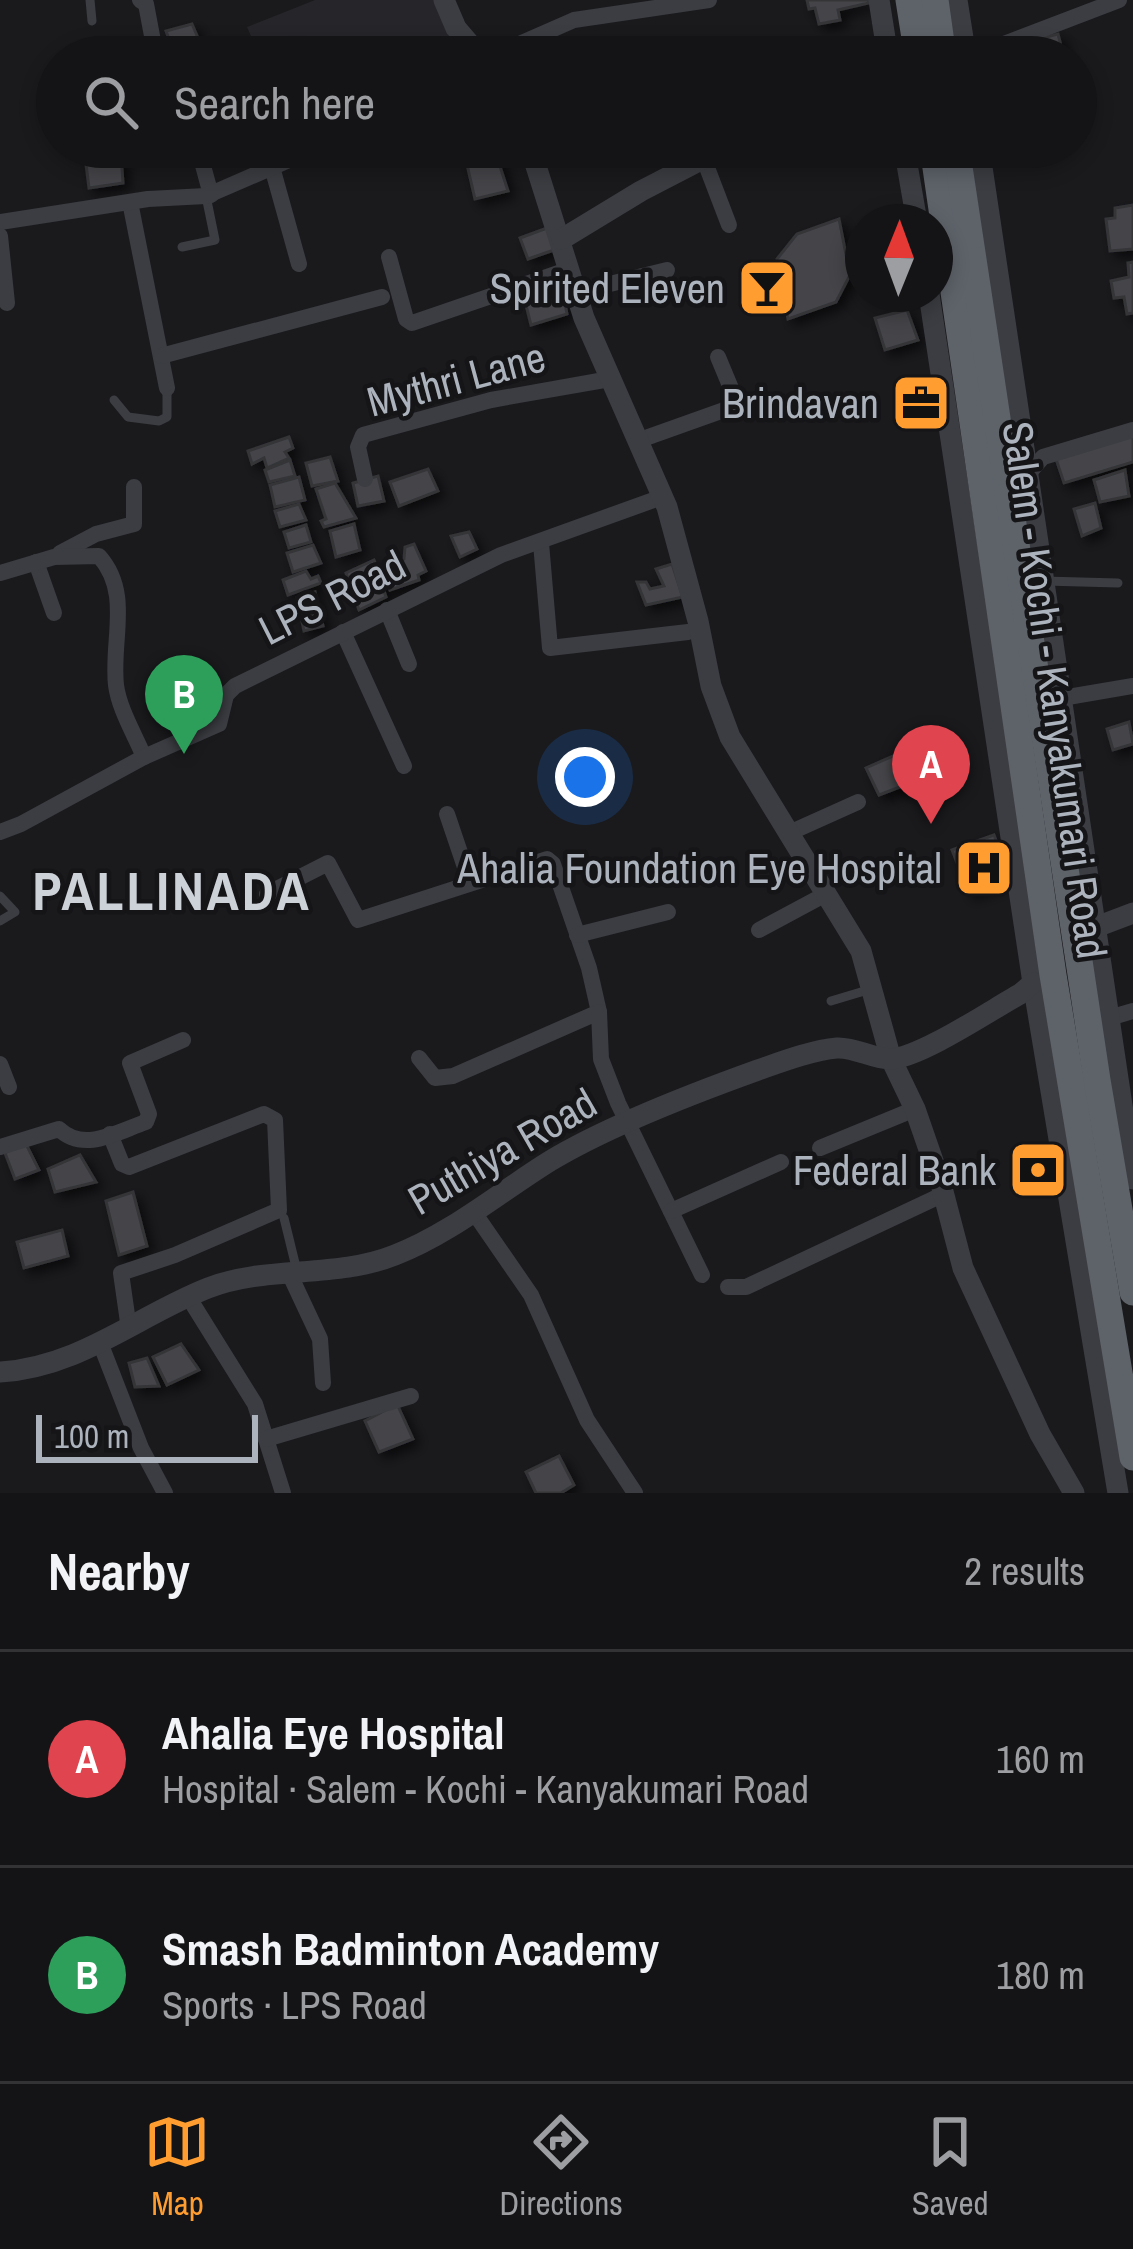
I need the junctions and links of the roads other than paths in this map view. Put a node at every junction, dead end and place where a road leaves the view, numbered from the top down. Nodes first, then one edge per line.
1 (90, 0) edge
2 (140, 0) edge
3 (444, 0) edge
4 (710, 0) edge
5 (879, 0) edge
6 (909, 0) edge
7 (935, 0) edge
8 (957, 0) edge
9 (1119, 0) edge
10 (593, 9) edge
11 (92, 21) dead end
12 (152, 36) edge
13 (463, 36) edge
14 (538, 36) edge
15 (885, 36) edge
16 (915, 36) edge
17 (940, 36) edge
18 (964, 36) edge
19 (1024, 36) edge
20 (203, 168) edge
21 (270, 168) edge
22 (272, 168) edge
23 (537, 168) edge
24 (686, 168) edge
25 (707, 168) edge
26 (908, 168) edge
27 (935, 168) edge
28 (958, 168) edge
29 (982, 168) edge
30 (208, 196) junction
31 (130, 202) junction
32 (914, 204) edge
33 (938, 204) edge
34 (0, 222) edge
35 (729, 225) dead end
36 (0, 236) edge
37 (562, 239) junction
38 (182, 247) dead end
39 (388, 257) dead end
40 (299, 264) dead end
41 (667, 270) dead end
42 (573, 281) junction
43 (382, 297) dead end
44 (953, 297) edge
45 (7, 303) dead end
46 (933, 312) edge
47 (160, 356) junction
48 (718, 357) dead end
49 (610, 379) junction
50 (167, 388) joint
51 (114, 400) dead end
52 (987, 418) junction
53 (1133, 430) edge
54 (637, 441) junction
55 (1028, 474) junction
56 (365, 479) dead end
57 (134, 487) dead end
58 (662, 497) junction
59 (541, 543) junction
60 (45, 560) junction
61 (0, 573) edge
62 (1044, 581) junction
63 (1118, 583) dead end
64 (387, 610) junction
65 (54, 613) dead end
66 (343, 632) junction
67 (688, 632) dead end
68 (409, 664) dead end
69 (1133, 686) edge
70 (1062, 698) junction
71 (144, 757) junction
72 (404, 766) dead end
73 (858, 802) dead end
74 (447, 814) dead end
75 (0, 832) edge
76 (789, 833) junction
77 (470, 883) junction
78 (267, 894) dead end
79 (826, 894) junction
80 (0, 896) edge
81 (668, 913) dead end
82 (1133, 913) edge
83 (0, 921) edge
84 (759, 930) dead end
85 (1062, 934) junction
86 (578, 935) junction
87 (1033, 983) junction
88 (871, 989) junction
89 (831, 1001) dead end
90 (1133, 1011) edge
91 (599, 1012) junction
92 (1109, 1018) junction
93 (183, 1040) dead end
94 (419, 1058) dead end
95 (891, 1059) junction
96 (0, 1064) edge
97 (1126, 1085) edge
98 (10, 1087) dead end
99 (915, 1109) junction
100 (628, 1124) junction
101 (110, 1134) junction
102 (0, 1147) edge
103 (820, 1148) dead end
104 (781, 1162) dead end
105 (1133, 1179) edge
106 (944, 1194) junction
107 (473, 1211) junction
108 (671, 1211) junction
109 (284, 1218) dead end
110 (294, 1275) junction
111 (702, 1275) dead end
112 (728, 1287) dead end
113 (1133, 1292) edge
114 (189, 1298) junction
115 (128, 1329) junction
116 (101, 1345) junction
117 (0, 1372) edge
118 (323, 1383) dead end
119 (411, 1396) dead end
120 (266, 1439) junction
121 (1133, 1457) edge
122 (165, 1493) edge
123 (284, 1493) edge
124 (635, 1493) edge
125 (1074, 1493) edge
126 (1118, 1493) edge

1 - 11 lane
2 - 12 street
3 - 13 street
4 - 10 street
5 - 15 street
6 - 16 highway
7 - 17 highway
8 - 18 street
9 - 19 street
10 - 14 street
20 - 30 street
21 - 30 street
22 - 40 street
23 - 37 street
24 - 37 street
25 - 35 street
26 - 32 street
27 - 33 highway, Salem - Kochi - Kanyakumari Road
28 - 52 highway, Salem - Kochi - Kanyakumari Road
29 - 55 street
30 - 31 street
30 - 38 lane
31 - 34 street
31 - 47 street
36 - 45 street
37 - 42 street
39 - 42 street
41 - 42 street
42 - 49 street
43 - 47 street
44 - 52 highway, Salem - Kochi - Kanyakumari Road
46 - 85 street
47 - 50 street
48 - 54 street
49 - 54 street
49 - 56 street, Mythri Lane
50 - 51 lane
52 - 85 highway, Salem - Kochi - Kanyakumari Road
53 - 55 street
54 - 58 street
55 - 62 street
57 - 60 street
58 - 59 street, LPS Road
58 - 76 street
59 - 64 street, LPS Road
59 - 67 street
60 - 61 street
60 - 65 street
60 - 71 street
62 - 63 lane
62 - 70 street
64 - 66 street, LPS Road
64 - 68 street
66 - 71 street, LPS Road
66 - 72 street
69 - 70 street
70 - 85 street
71 - 75 street, LPS Road
73 - 76 street
74 - 77 street
76 - 79 street
77 - 78 street
77 - 86 street
79 - 84 street
79 - 88 street
80 - 83 lane
81 - 86 street
82 - 85 street
85 - 87 street
85 - 92 street
85 - 113 highway, Salem - Kochi - Kanyakumari Road
85 - 121 highway, Salem - Kochi - Kanyakumari Road
86 - 91 street
87 - 95 street
87 - 126 street
88 - 89 lane
88 - 95 street
90 - 92 street
91 - 94 street
91 - 100 street
92 - 97 street
93 - 101 street
95 - 99 street
95 - 100 street, Puthiya Road
96 - 98 street
97 - 105 street
99 - 103 street
99 - 106 street
100 - 107 street, Puthiya Road
100 - 108 street
101 - 102 street
101 - 115 street
104 - 108 street
106 - 112 street
106 - 125 street
107 - 110 street, Puthiya Road
107 - 124 street
108 - 111 street
109 - 110 lane
110 - 114 street, Puthiya Road
110 - 118 street
114 - 115 street, Puthiya Road
114 - 120 street
115 - 116 street, Puthiya Road
116 - 117 street, Puthiya Road
116 - 122 street
119 - 120 street
120 - 123 street

